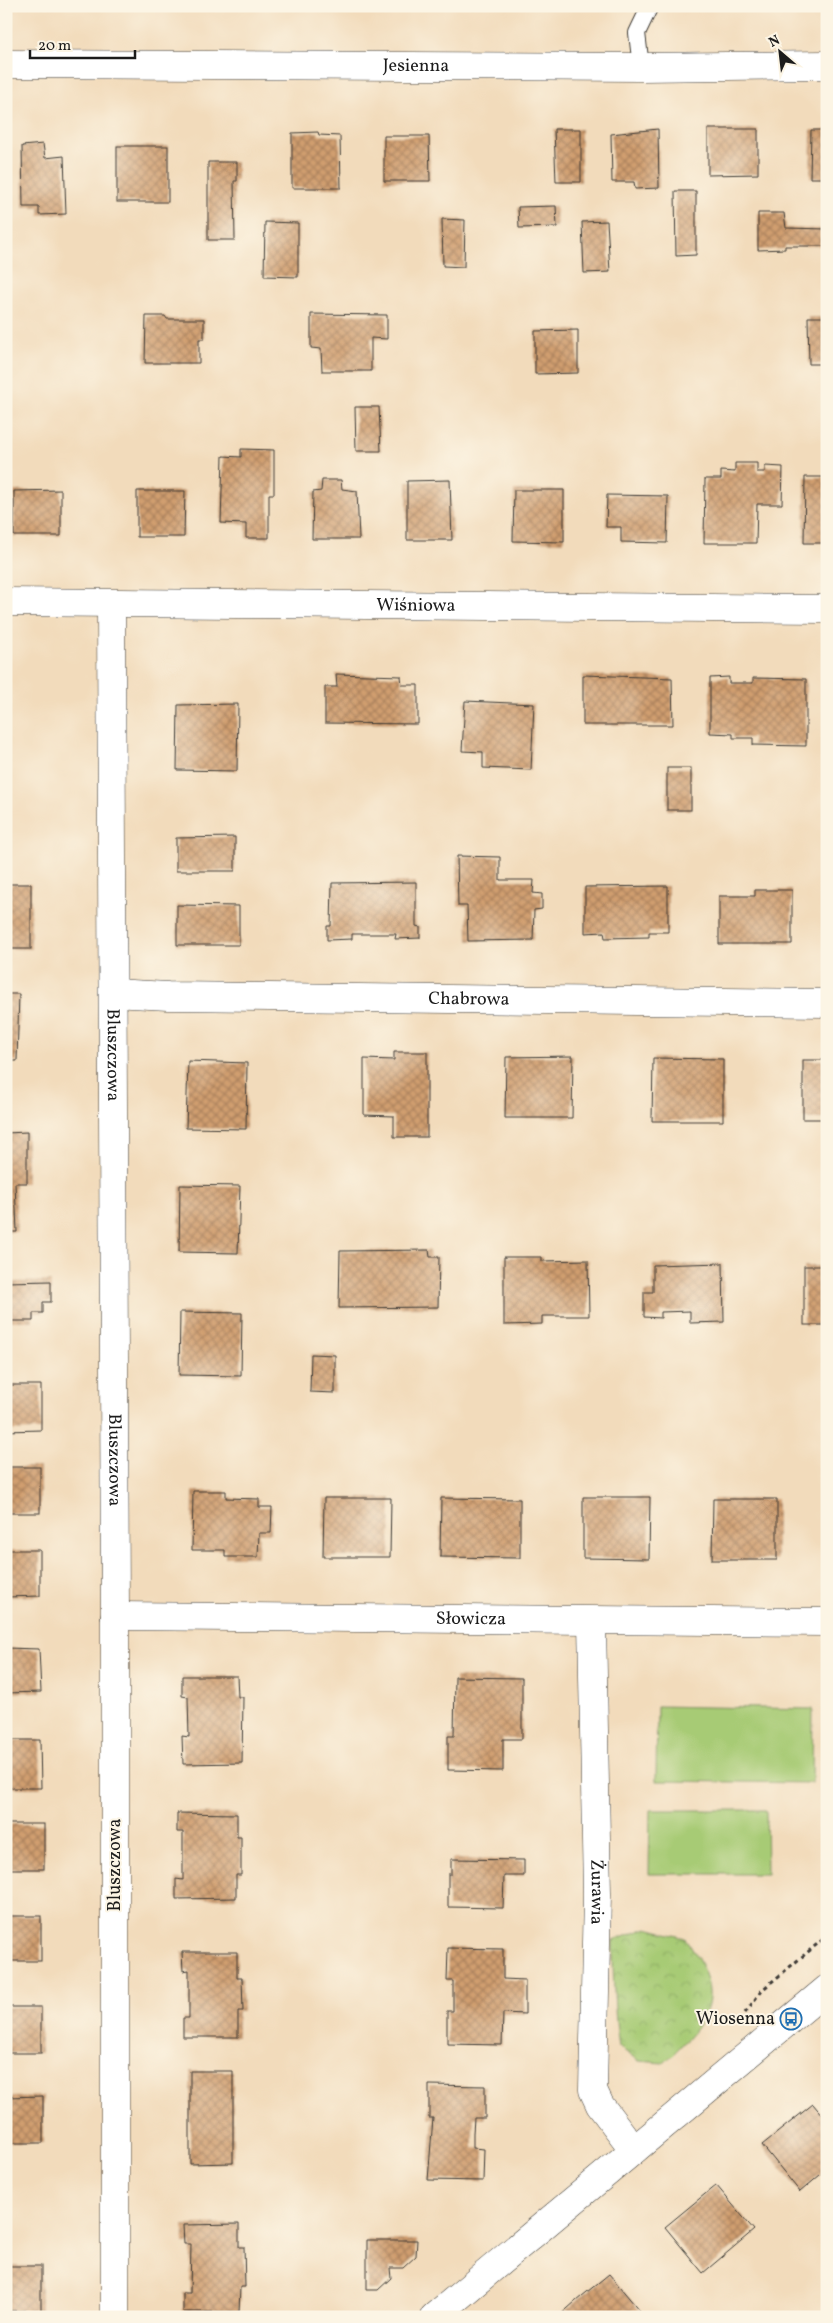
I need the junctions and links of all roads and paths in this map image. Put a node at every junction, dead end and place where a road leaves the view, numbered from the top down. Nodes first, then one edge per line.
1 (650, 6) edge
2 (6, 64) edge
3 (827, 66) edge
4 (641, 67) junction
5 (6, 602) edge
6 (111, 604) junction
7 (827, 609) edge
8 (112, 993) junction
9 (827, 1003) edge
10 (115, 1616) junction
11 (592, 1621) junction
12 (827, 1622) edge
13 (827, 1989) edge
14 (634, 2150) junction
15 (115, 2317) edge
16 (434, 2317) edge

1 - 4 lane
2 - 4 street, Jesienna
3 - 4 street, Jesienna
5 - 6 street, Wiśniowa
6 - 7 street, Wiśniowa
6 - 8 street, Bluszczowa
8 - 9 street, Chabrowa
8 - 10 street, Bluszczowa
10 - 11 street, Słowicza
10 - 15 street, Bluszczowa
11 - 12 street, Słowicza
11 - 14 street, Żurawia
13 - 14 street
14 - 16 street

